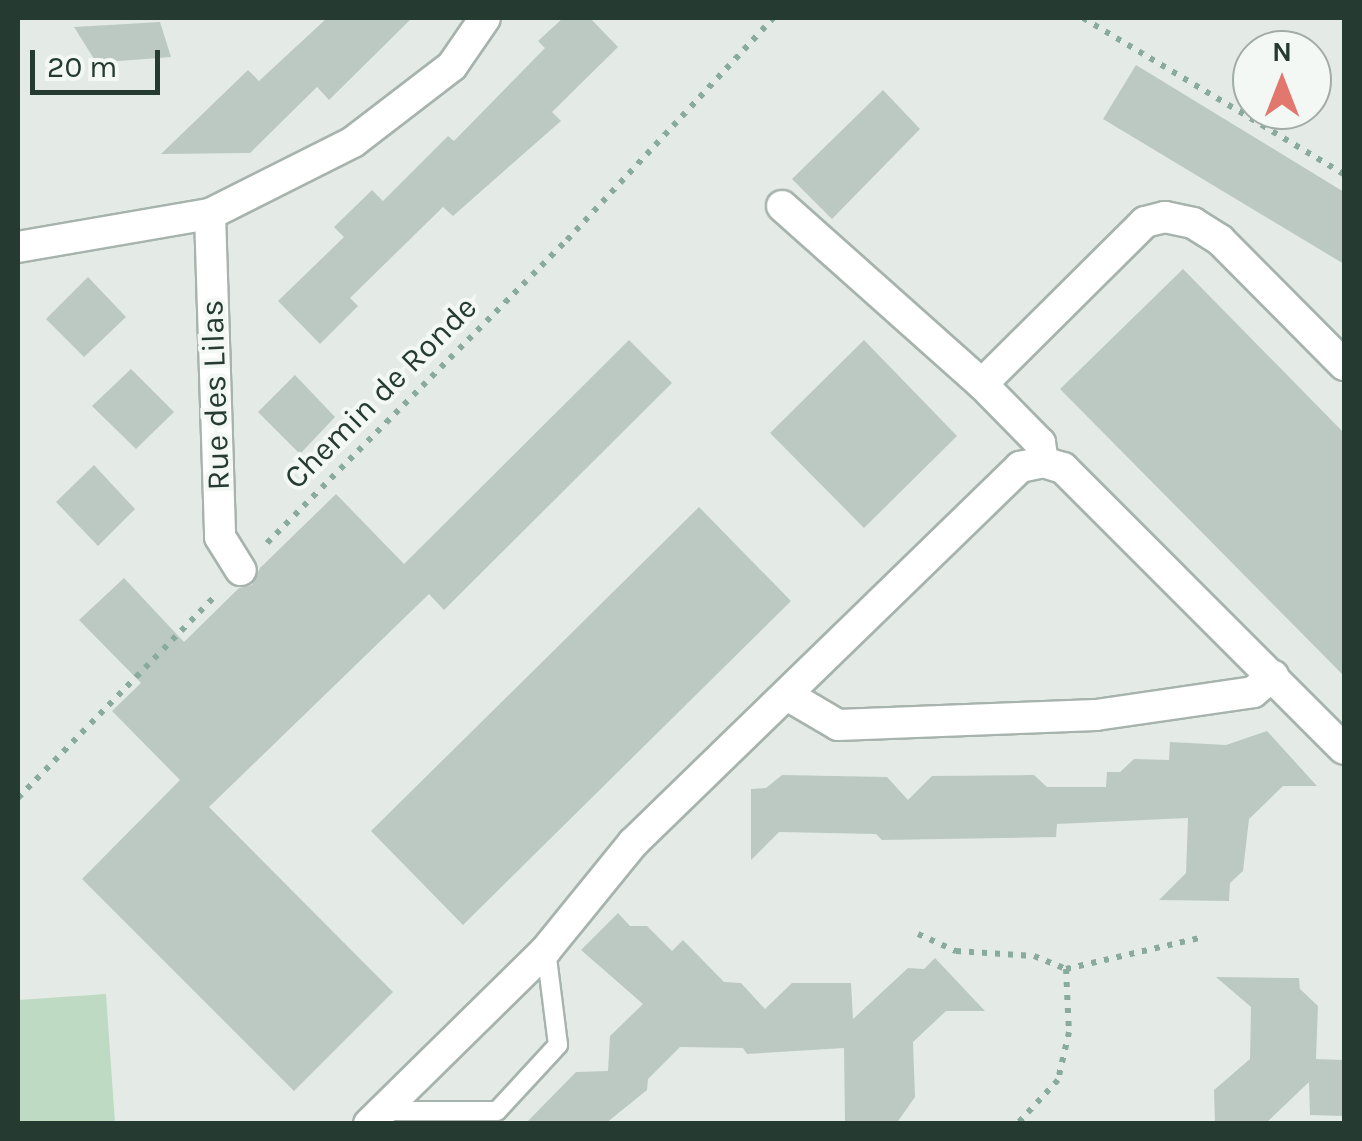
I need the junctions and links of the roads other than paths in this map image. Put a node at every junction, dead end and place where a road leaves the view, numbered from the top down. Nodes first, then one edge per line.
1 (484, 18) edge
2 (782, 206) dead end
3 (210, 214) junction
4 (18, 247) edge
5 (1344, 365) edge
6 (982, 384) junction
7 (1043, 462) junction
8 (241, 570) road end
9 (1273, 676) junction
10 (788, 695) junction
11 (1344, 749) edge
12 (546, 950) junction
13 (376, 1118) edge

1 - 3 street
2 - 6 street
3 - 4 street
3 - 8 street, Rue des Lilas
5 - 6 street
6 - 7 street
7 - 9 street
7 - 10 street
9 - 10 street
9 - 11 street
10 - 12 street
12 - 13 street
12 - 13 lane

